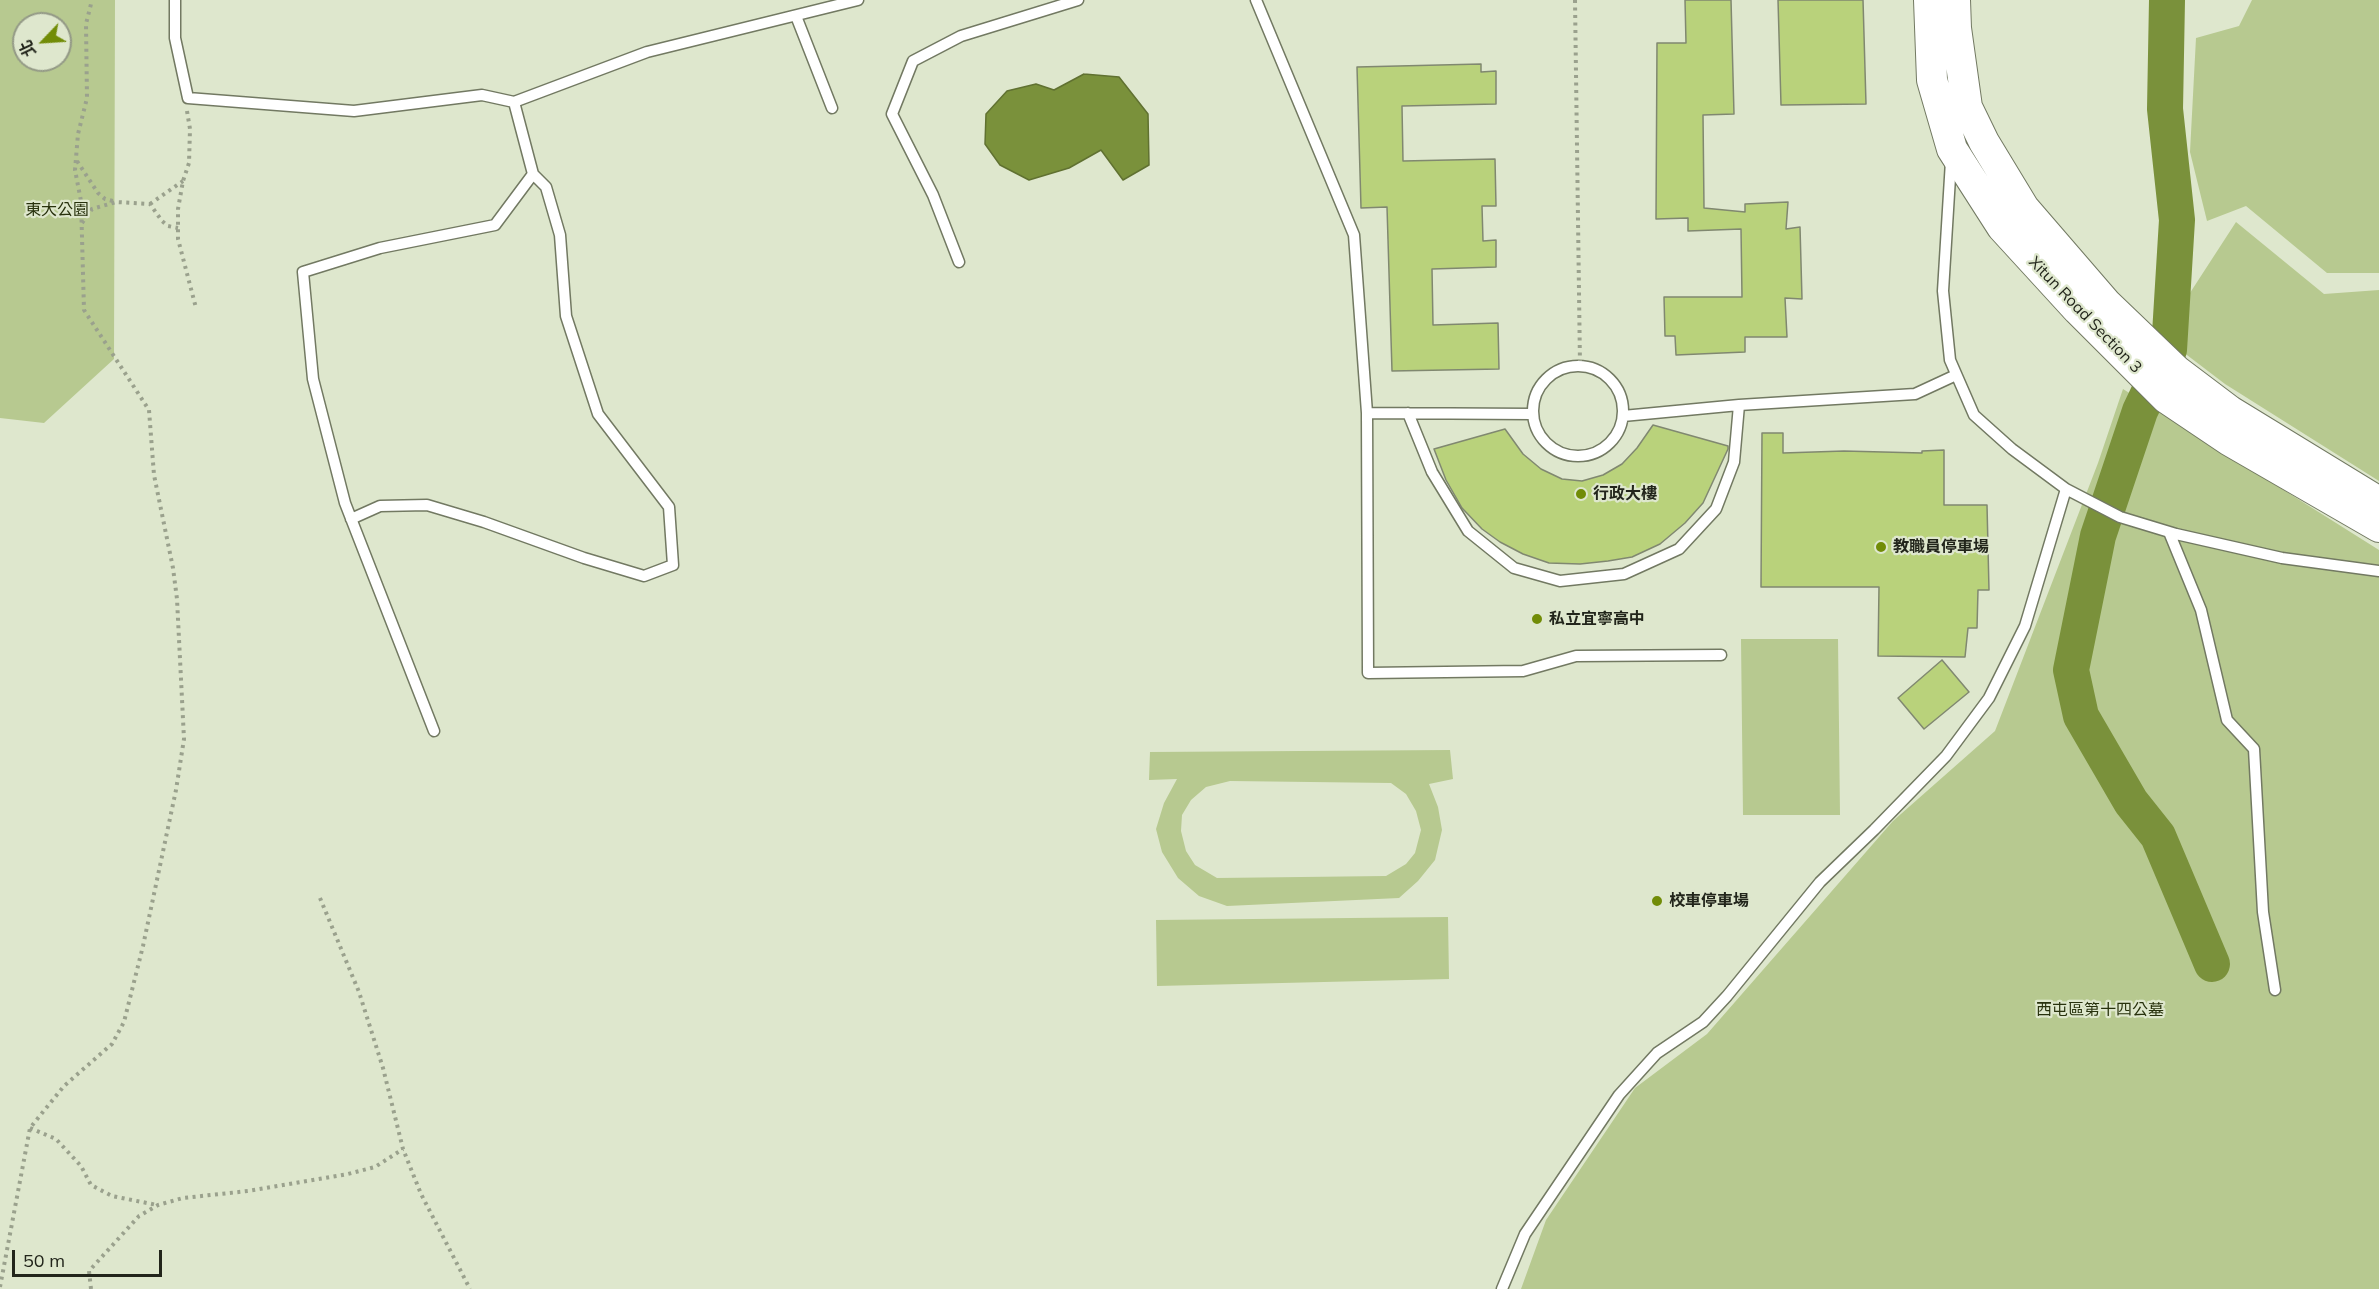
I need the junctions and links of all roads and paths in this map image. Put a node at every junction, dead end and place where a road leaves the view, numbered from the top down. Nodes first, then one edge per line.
1 (92, 0) edge
2 (175, 0) edge
3 (858, 0) edge
4 (1078, 0) edge
5 (1256, 0) edge
6 (1575, 0) edge
7 (1929, 0) edge
8 (1955, 0) edge
9 (796, 16) junction
10 (188, 98) junction
11 (514, 102) junction
12 (832, 108) dead end
13 (1952, 149) junction
14 (76, 160) junction
15 (533, 174) junction
16 (183, 181) junction
17 (116, 202) junction
18 (150, 204) junction
19 (81, 224) junction
20 (178, 228) junction
21 (959, 262) dead end
22 (196, 308) dead end
23 (1580, 365) junction
24 (1956, 375) junction
25 (1739, 405) junction
26 (1367, 413) junction
27 (1408, 413) junction
28 (1533, 414) junction
29 (1623, 416) junction
30 (2066, 489) junction
31 (2379, 502) edge
32 (351, 519) junction
33 (2379, 527) edge
34 (2169, 532) junction
35 (2379, 571) edge
36 (1721, 656) dead end
37 (434, 731) dead end
38 (320, 898) dead end
39 (2275, 990) dead end
40 (30, 1128) junction
41 (403, 1149) junction
42 (158, 1205) junction
43 (0, 1287) edge
44 (92, 1289) edge
45 (470, 1289) edge
46 (1502, 1289) edge

1 - 14 path
2 - 10 lane
3 - 9 lane
4 - 21 lane
5 - 26 lane
6 - 23 path
7 - 13 street, Xitun Road Section 3
8 - 31 street, Xitun Road Section 3
9 - 11 lane
9 - 12 lane
10 - 11 lane
10 - 16 path
11 - 15 lane
13 - 24 lane
13 - 33 street, Xitun Road Section 3
14 - 17 path
14 - 19 path
15 - 32 lane
15 - 32 lane
16 - 18 path
16 - 20 path
17 - 18 path
17 - 19 path
18 - 20 path
19 - 40 path
20 - 22 path
23 - 28 lane
23 - 29 lane
24 - 25 lane
24 - 30 lane
25 - 27 lane
25 - 29 lane
26 - 27 lane
26 - 36 lane
27 - 28 lane
28 - 29 lane
30 - 34 lane
30 - 46 lane
32 - 37 lane
34 - 35 lane
34 - 39 lane
38 - 41 path
40 - 42 path
40 - 43 path
41 - 42 path
41 - 45 path
42 - 44 path

